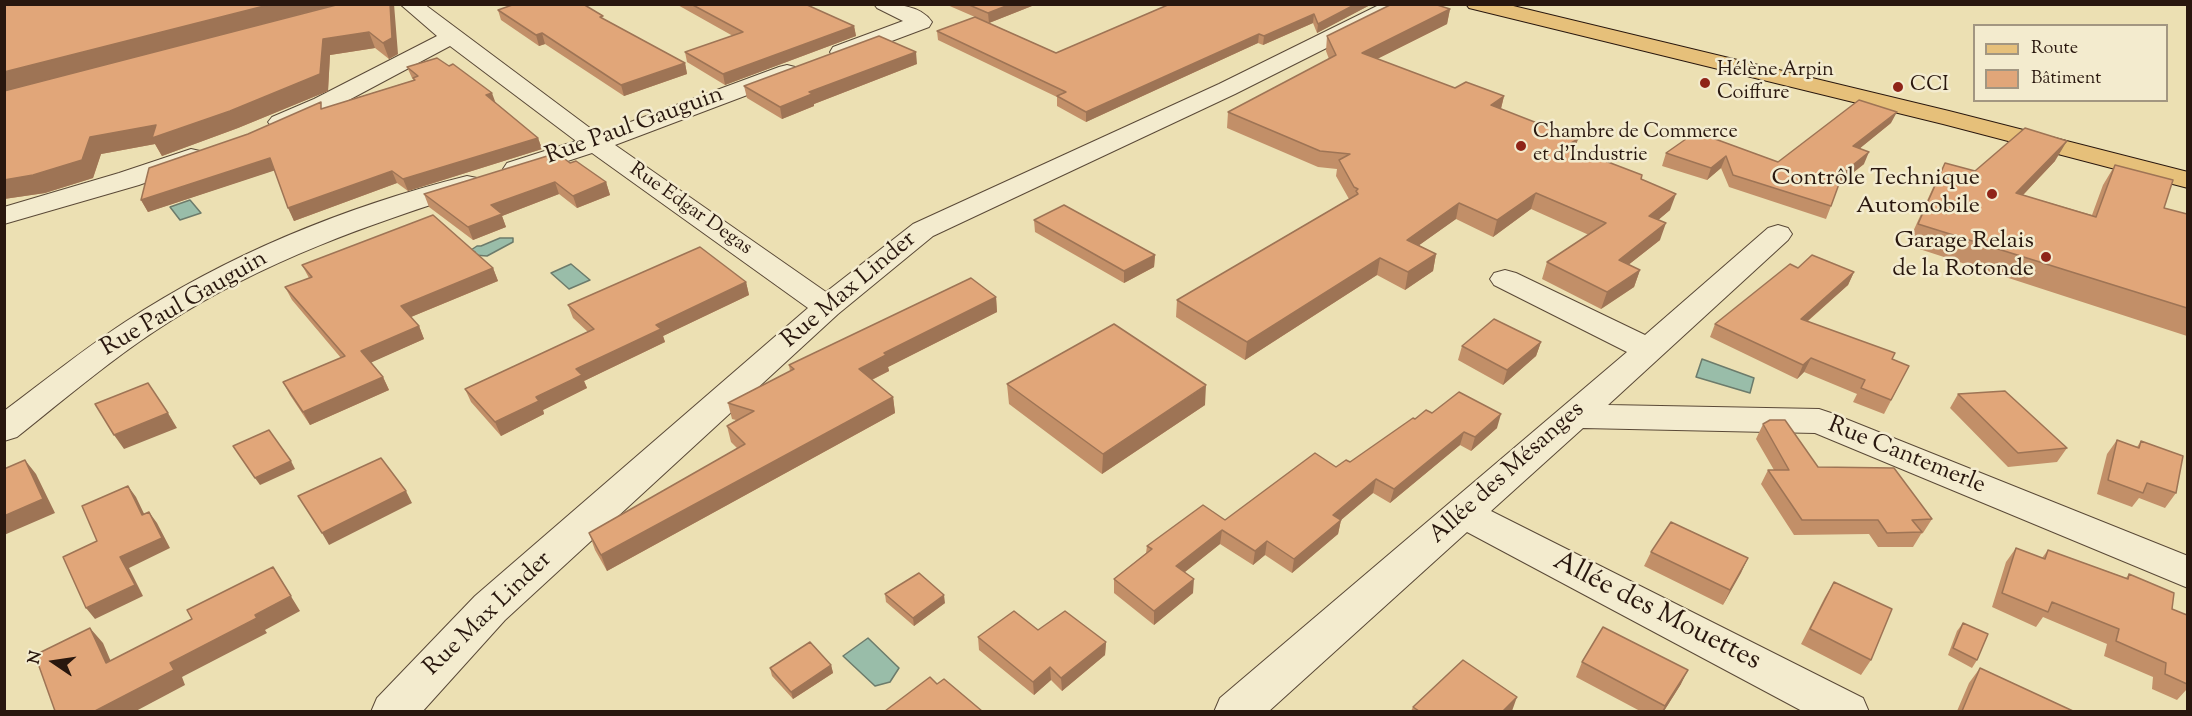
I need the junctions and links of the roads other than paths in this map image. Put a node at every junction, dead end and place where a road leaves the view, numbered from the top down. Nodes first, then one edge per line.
1 (410, 4) edge
2 (884, 4) edge
3 (1399, 4) edge
4 (1476, 4) edge
5 (1521, 4) edge
6 (451, 37) junction
7 (261, 130) edge
8 (597, 143) junction
9 (219, 147) edge
10 (2187, 169) edge
11 (2187, 180) edge
12 (4, 216) edge
13 (1778, 234) dead end
14 (1505, 279) dead end
15 (827, 307) junction
16 (1649, 350) junction
17 (1572, 416) junction
18 (4, 429) edge
19 (1465, 514) junction
20 (2187, 573) edge
21 (393, 711) edge
22 (1236, 711) edge
23 (1847, 711) edge

1 - 6 street, Rue Edgar Degas
2 - 8 street, Rue Paul Gauguin
3 - 15 street, Rue Max Linder
4 - 11 main road
5 - 10 main road
6 - 7 street
6 - 8 street, Rue Edgar Degas
8 - 15 street, Rue Edgar Degas
8 - 18 street, Rue Paul Gauguin
9 - 12 street
13 - 16 street, Allée des Mésanges
14 - 16 street
15 - 21 street, Rue Max Linder
16 - 17 street, Allée des Mésanges
17 - 19 street, Allée des Mésanges
17 - 20 street, Rue Cantemerle
19 - 22 street, Allée des Mésanges
19 - 23 street, Allée des Mouettes

